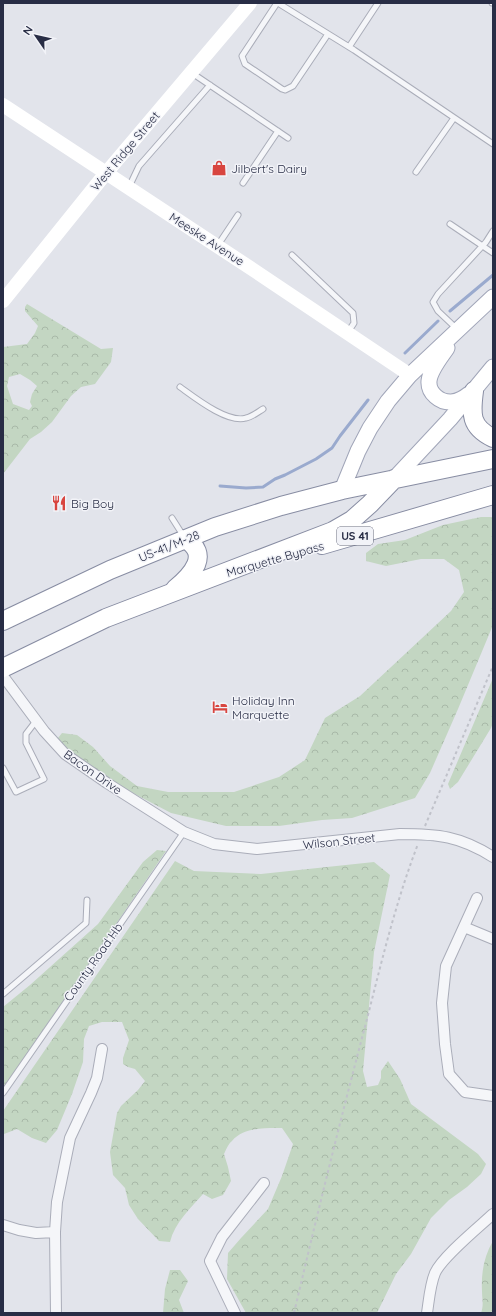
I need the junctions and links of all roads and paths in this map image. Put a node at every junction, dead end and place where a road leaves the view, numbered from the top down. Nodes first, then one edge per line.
1 (250, 3) edge
2 (277, 3) edge
3 (378, 3) edge
4 (328, 34) junction
5 (349, 47) junction
6 (191, 72) junction
7 (210, 84) junction
8 (3, 106) edge
9 (454, 118) junction
10 (278, 131) junction
11 (288, 138) dead end
12 (493, 144) edge
13 (416, 172) dead end
14 (106, 173) junction
15 (243, 183) dead end
16 (128, 188) junction
17 (238, 215) dead end
18 (450, 224) dead end
19 (493, 231) edge
20 (217, 246) junction
21 (482, 246) junction
22 (493, 252) edge
23 (292, 255) dead end
24 (493, 297) edge
25 (3, 301) edge
26 (458, 330) junction
27 (348, 333) junction
28 (493, 367) edge
29 (410, 375) junction
30 (180, 387) dead end
31 (474, 391) junction
32 (263, 409) dead end
33 (493, 438) edge
34 (493, 459) edge
35 (394, 479) junction
36 (342, 490) junction
37 (493, 495) edge
38 (172, 518) dead end
39 (185, 539) junction
40 (218, 576) junction
41 (169, 594) junction
42 (3, 621) edge
43 (493, 666) edge
44 (3, 668) edge
45 (3, 676) edge
46 (36, 721) junction
47 (3, 768) edge
48 (184, 832) junction
49 (421, 834) junction
50 (493, 857) edge
51 (477, 898) dead end
52 (87, 900) dead end
53 (464, 927) junction
54 (493, 939) edge
55 (3, 994) edge
56 (102, 1049) dead end
57 (3, 1093) edge
58 (493, 1096) edge
59 (264, 1183) dead end
60 (493, 1214) edge
61 (3, 1225) edge
62 (55, 1232) junction
63 (56, 1313) edge
64 (235, 1313) edge
65 (294, 1313) edge
66 (427, 1313) edge

1 - 6 street, West Ridge Street
2 - 4 lane
2 - 4 lane
3 - 5 lane
4 - 5 lane
5 - 9 lane
6 - 7 lane
6 - 14 street, West Ridge Street
7 - 10 lane
7 - 16 lane
8 - 14 street, Meeske Avenue
9 - 12 lane
9 - 13 lane
10 - 11 lane
10 - 15 lane
14 - 16 street, Meeske Avenue
14 - 25 street, West Ridge Street
16 - 20 street, Meeske Avenue
17 - 20 lane
18 - 21 lane
19 - 21 lane
20 - 27 street, Meeske Avenue
21 - 22 lane
21 - 26 lane
23 - 27 lane
24 - 26 main road
26 - 29 main road
26 - 31 main road
27 - 29 street, Meeske Avenue
28 - 31 main road
29 - 36 main road
30 - 32 lane
31 - 33 highway
31 - 35 main road
34 - 35 highway
35 - 36 highway
35 - 40 highway
36 - 39 highway, US-41/M-28
37 - 40 highway, Marquette Bypass / US 41
38 - 39 lane
39 - 41 highway
39 - 42 highway, US-41/M-28
40 - 41 highway, US 41
41 - 44 highway, US 41
43 - 49 path
45 - 46 street, Bacon Drive
46 - 47 lane
46 - 48 street, Bacon Drive
48 - 49 street, Wilson Street
48 - 57 lane, County Road Hb
49 - 50 street, Wilson Street
49 - 65 path
51 - 53 street
52 - 55 lane
53 - 54 street
53 - 58 street
56 - 62 street
59 - 64 street
60 - 66 street
61 - 62 street
62 - 63 street

